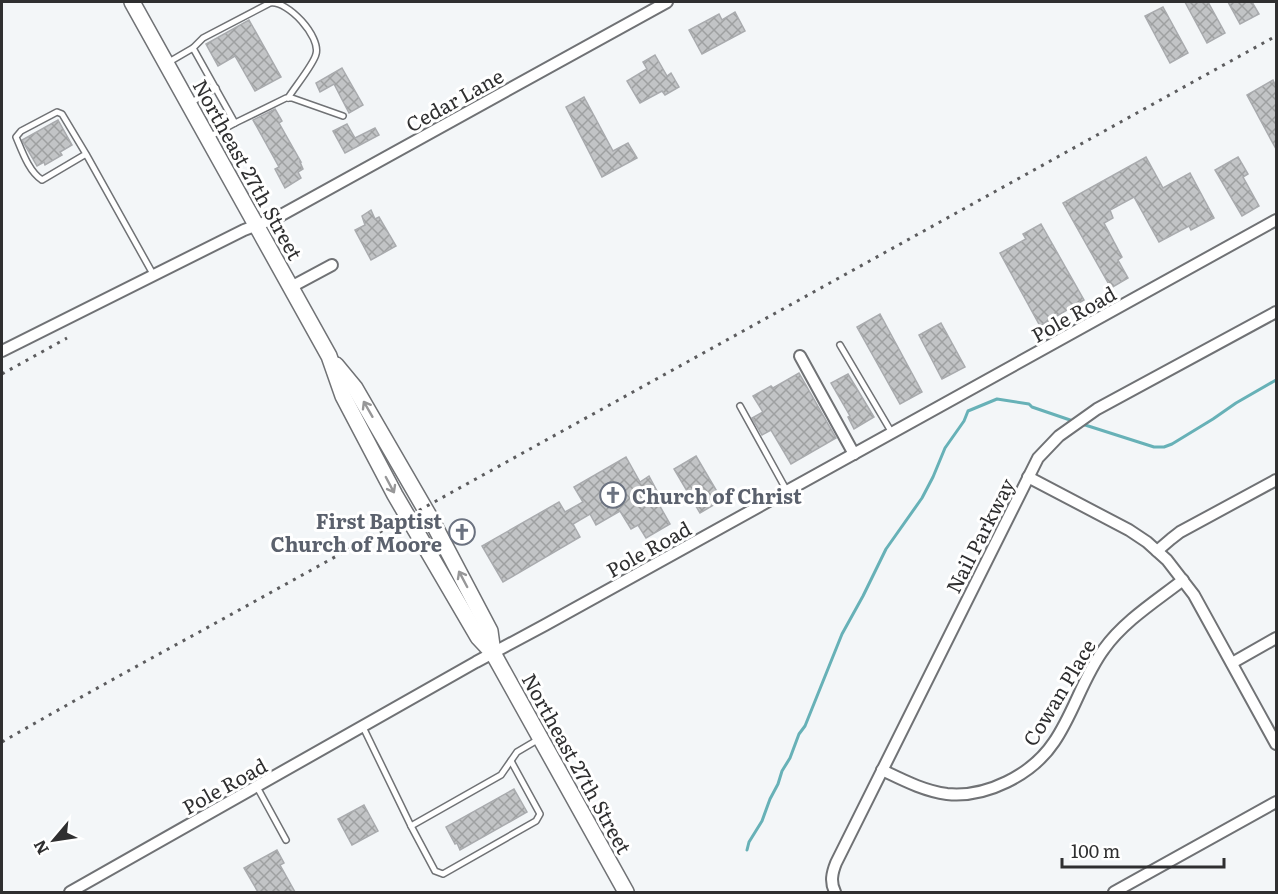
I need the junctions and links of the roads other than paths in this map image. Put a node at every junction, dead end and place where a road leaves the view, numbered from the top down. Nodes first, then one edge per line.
1 (132, 2) edge
2 (668, 2) edge
3 (193, 48) junction
4 (166, 63) junction
5 (216, 88) junction
6 (288, 98) junction
7 (189, 103) junction
8 (343, 116) dead end
9 (235, 123) junction
10 (208, 138) junction
11 (86, 154) junction
12 (1276, 220) edge
13 (256, 225) junction
14 (332, 265) dead end
15 (153, 274) junction
16 (291, 287) junction
17 (1276, 312) edge
18 (840, 345) dead end
19 (2, 351) edge
20 (800, 356) dead end
21 (740, 406) dead end
22 (892, 433) junction
23 (854, 454) junction
24 (1028, 477) junction
25 (1276, 480) edge
26 (787, 491) junction
27 (1157, 551) junction
28 (1183, 580) junction
29 (1276, 638) edge
30 (493, 653) junction
31 (1232, 663) junction
32 (363, 727) junction
33 (540, 738) junction
34 (1276, 744) edge
35 (511, 761) junction
36 (882, 770) junction
37 (256, 787) junction
38 (1276, 802) edge
39 (411, 826) junction
40 (286, 840) dead end
41 (833, 887) edge
42 (70, 892) edge
43 (626, 892) edge
44 (1114, 892) edge

1 - 4 main road, Northeast 27th Street
2 - 13 street, Cedar Lane
3 - 4 lane
3 - 5 lane
3 - 6 lane
4 - 7 main road, Northeast 27th Street
5 - 7 lane
5 - 9 lane
6 - 8 lane
6 - 9 lane
7 - 10 main road, Northeast 27th Street
9 - 10 lane
10 - 13 main road, Northeast 27th Street
11 - 11 lane
11 - 15 lane
12 - 22 street, Pole Road
13 - 15 street, Cedar Lane
13 - 16 main road, Northeast 27th Street
14 - 16 street
15 - 19 street, Cedar Lane
16 - 30 main road, Northeast 27th Street
17 - 24 street, Nail Parkway
18 - 22 lane
20 - 23 street
21 - 26 lane
22 - 23 street, Pole Road
23 - 26 street, Pole Road
24 - 27 street
24 - 36 street, Nail Parkway
25 - 27 street
26 - 30 street, Pole Road
27 - 28 street
28 - 31 street
28 - 36 street, Cowan Place
29 - 31 street
30 - 32 street, Pole Road
30 - 33 main road, Northeast 27th Street
31 - 34 street
32 - 37 street, Pole Road
32 - 39 lane
33 - 35 lane
33 - 43 main road, Northeast 27th Street
35 - 39 lane
35 - 39 lane
36 - 41 street, Nail Parkway
37 - 40 lane
37 - 42 street, Pole Road
38 - 44 street

